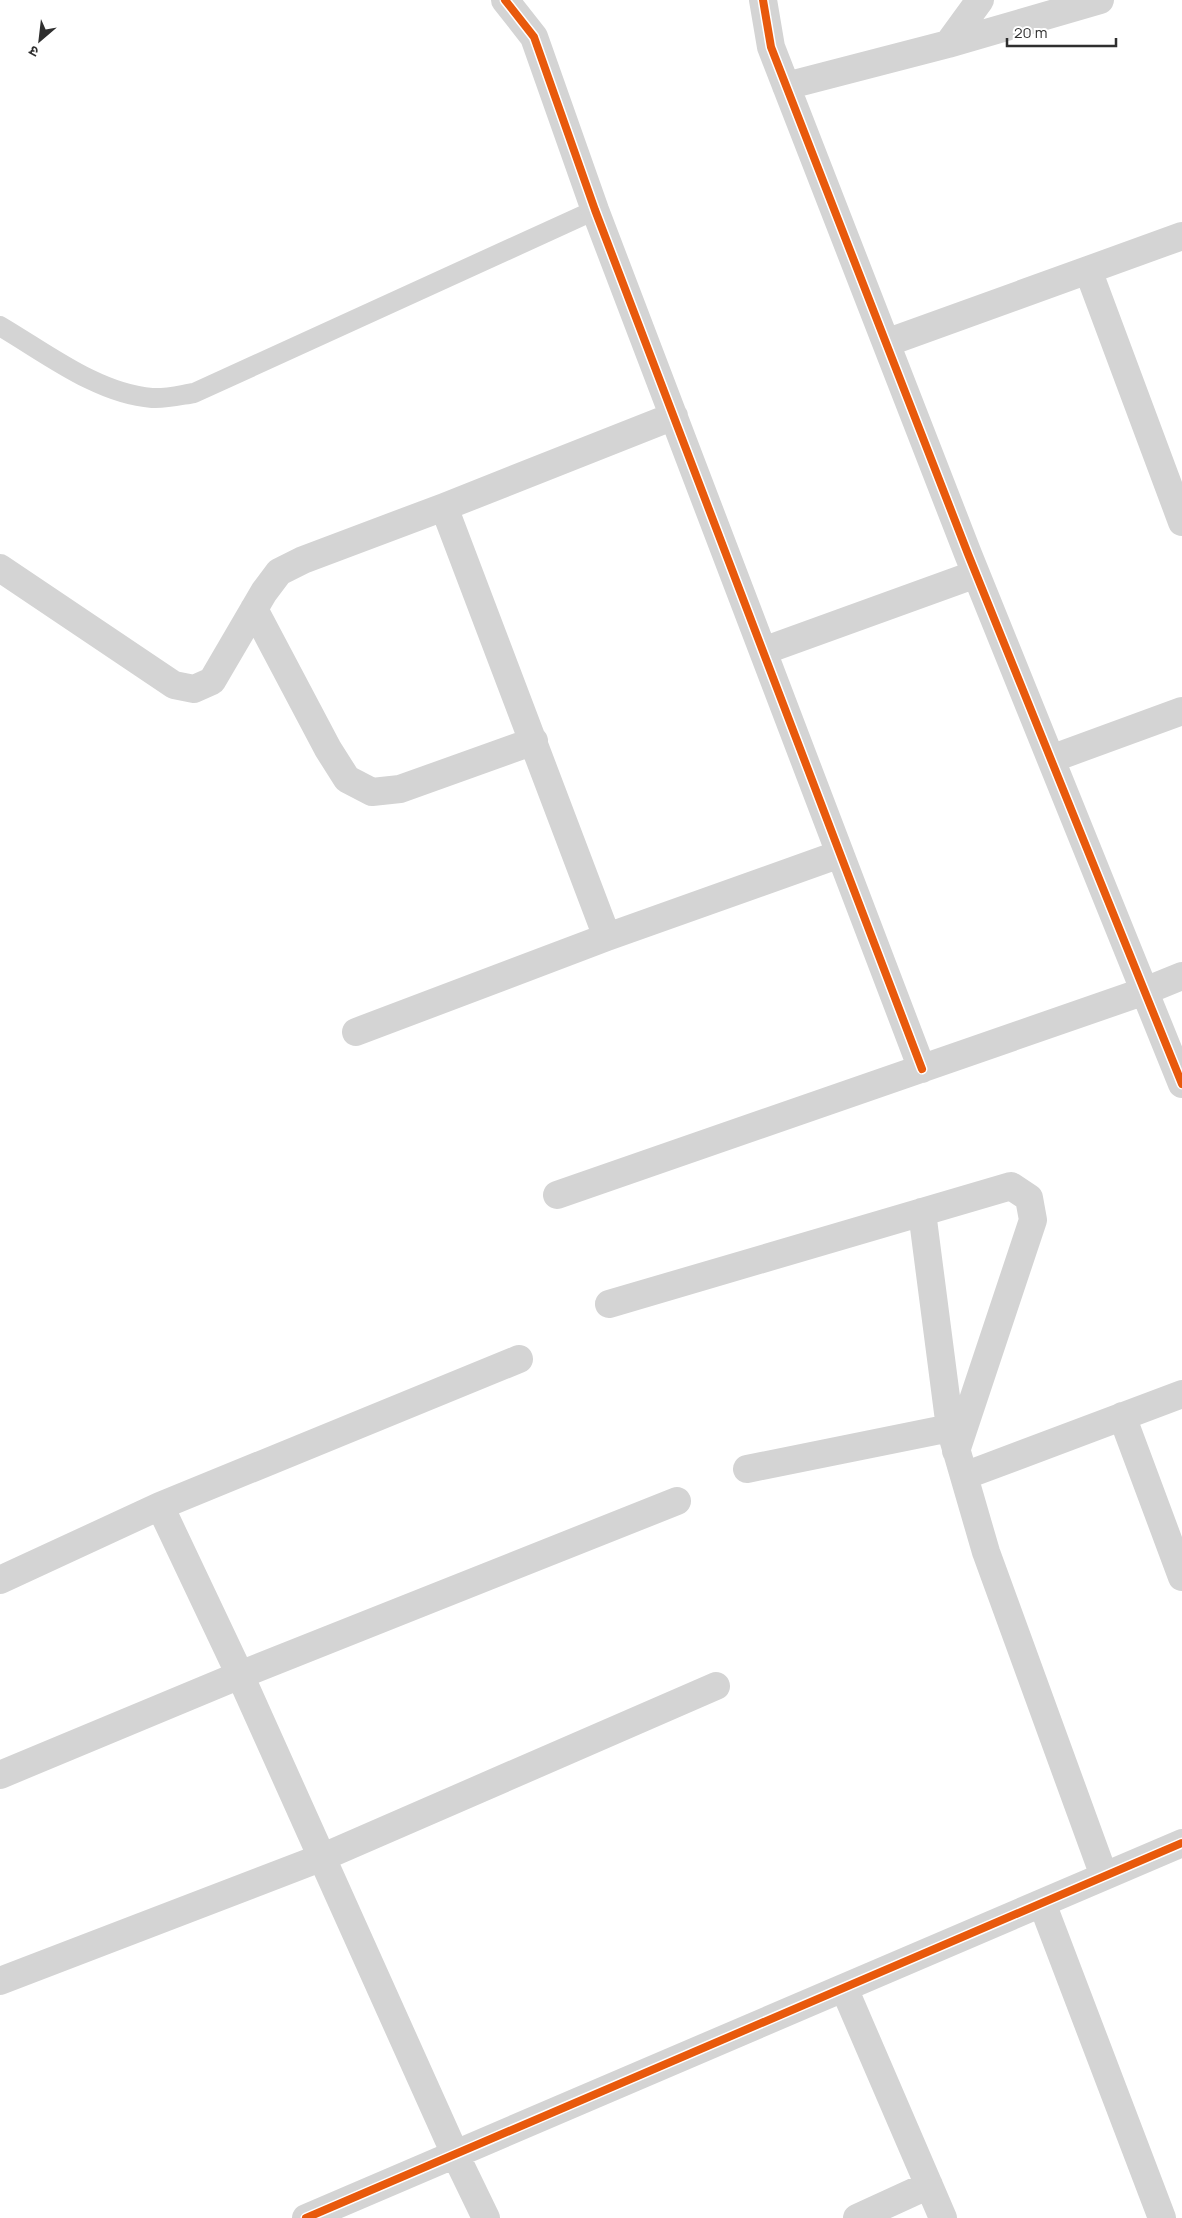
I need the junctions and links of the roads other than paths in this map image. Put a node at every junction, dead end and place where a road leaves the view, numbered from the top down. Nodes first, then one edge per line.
1 (762, 0) edge
2 (980, 0) edge
3 (1100, 0) edge
4 (507, 1) edge
5 (948, 44) junction
6 (786, 86) junction
7 (595, 210) junction
8 (1182, 236) edge
9 (1088, 270) junction
10 (0, 326) edge
11 (886, 343) junction
12 (674, 416) junction
13 (1177, 494) edge
14 (444, 507) junction
15 (1182, 522) edge
16 (0, 568) edge
17 (976, 574) junction
18 (254, 609) junction
19 (763, 651) junction
20 (1182, 711) edge
21 (534, 741) junction
22 (1051, 760) junction
23 (840, 854) junction
24 (607, 937) junction
25 (1182, 976) edge
26 (1145, 991) junction
27 (356, 1032) dead end
28 (922, 1069) junction
29 (1182, 1084) edge
30 (558, 1194) dead end
31 (922, 1212) junction
32 (609, 1304) dead end
33 (519, 1359) dead end
34 (1182, 1394) edge
35 (1122, 1416) junction
36 (957, 1452) junction
37 (747, 1469) dead end
38 (677, 1501) dead end
39 (160, 1506) junction
40 (1182, 1577) edge
41 (0, 1580) edge
42 (240, 1674) junction
43 (716, 1686) dead end
44 (0, 1775) edge
45 (1182, 1843) edge
46 (323, 1857) junction
47 (1104, 1876) junction
48 (1042, 1903) junction
49 (0, 1981) edge
50 (844, 1988) junction
51 (455, 2154) junction
52 (929, 2185) junction
53 (306, 2218) edge
54 (486, 2218) edge
55 (857, 2218) edge
56 (943, 2218) edge
57 (1162, 2218) edge

1 - 6 street
2 - 5 street
3 - 5 street
4 - 7 street
5 - 6 street
6 - 11 street
7 - 10 lane
7 - 12 street
8 - 9 street
9 - 11 street
9 - 13 street
11 - 17 street
12 - 14 street
12 - 19 street
13 - 15 street
14 - 18 street
14 - 21 street
16 - 18 street
17 - 19 street
17 - 22 street
18 - 21 street
19 - 23 street
20 - 22 street
21 - 24 street
22 - 26 street
23 - 24 street
23 - 28 street
24 - 27 street
25 - 26 street
26 - 28 street
26 - 29 street
28 - 30 street
31 - 32 street
31 - 36 street
31 - 36 street
33 - 39 street
34 - 35 street
35 - 36 street
35 - 40 street
36 - 37 street
36 - 47 street
38 - 42 street
39 - 41 street
39 - 42 street
42 - 44 street
42 - 46 street
43 - 46 street
45 - 47 street
46 - 49 street
46 - 51 street
47 - 48 street
48 - 50 street
48 - 57 street
50 - 51 street
50 - 52 street
51 - 53 street
51 - 54 street
52 - 55 street
52 - 56 street

